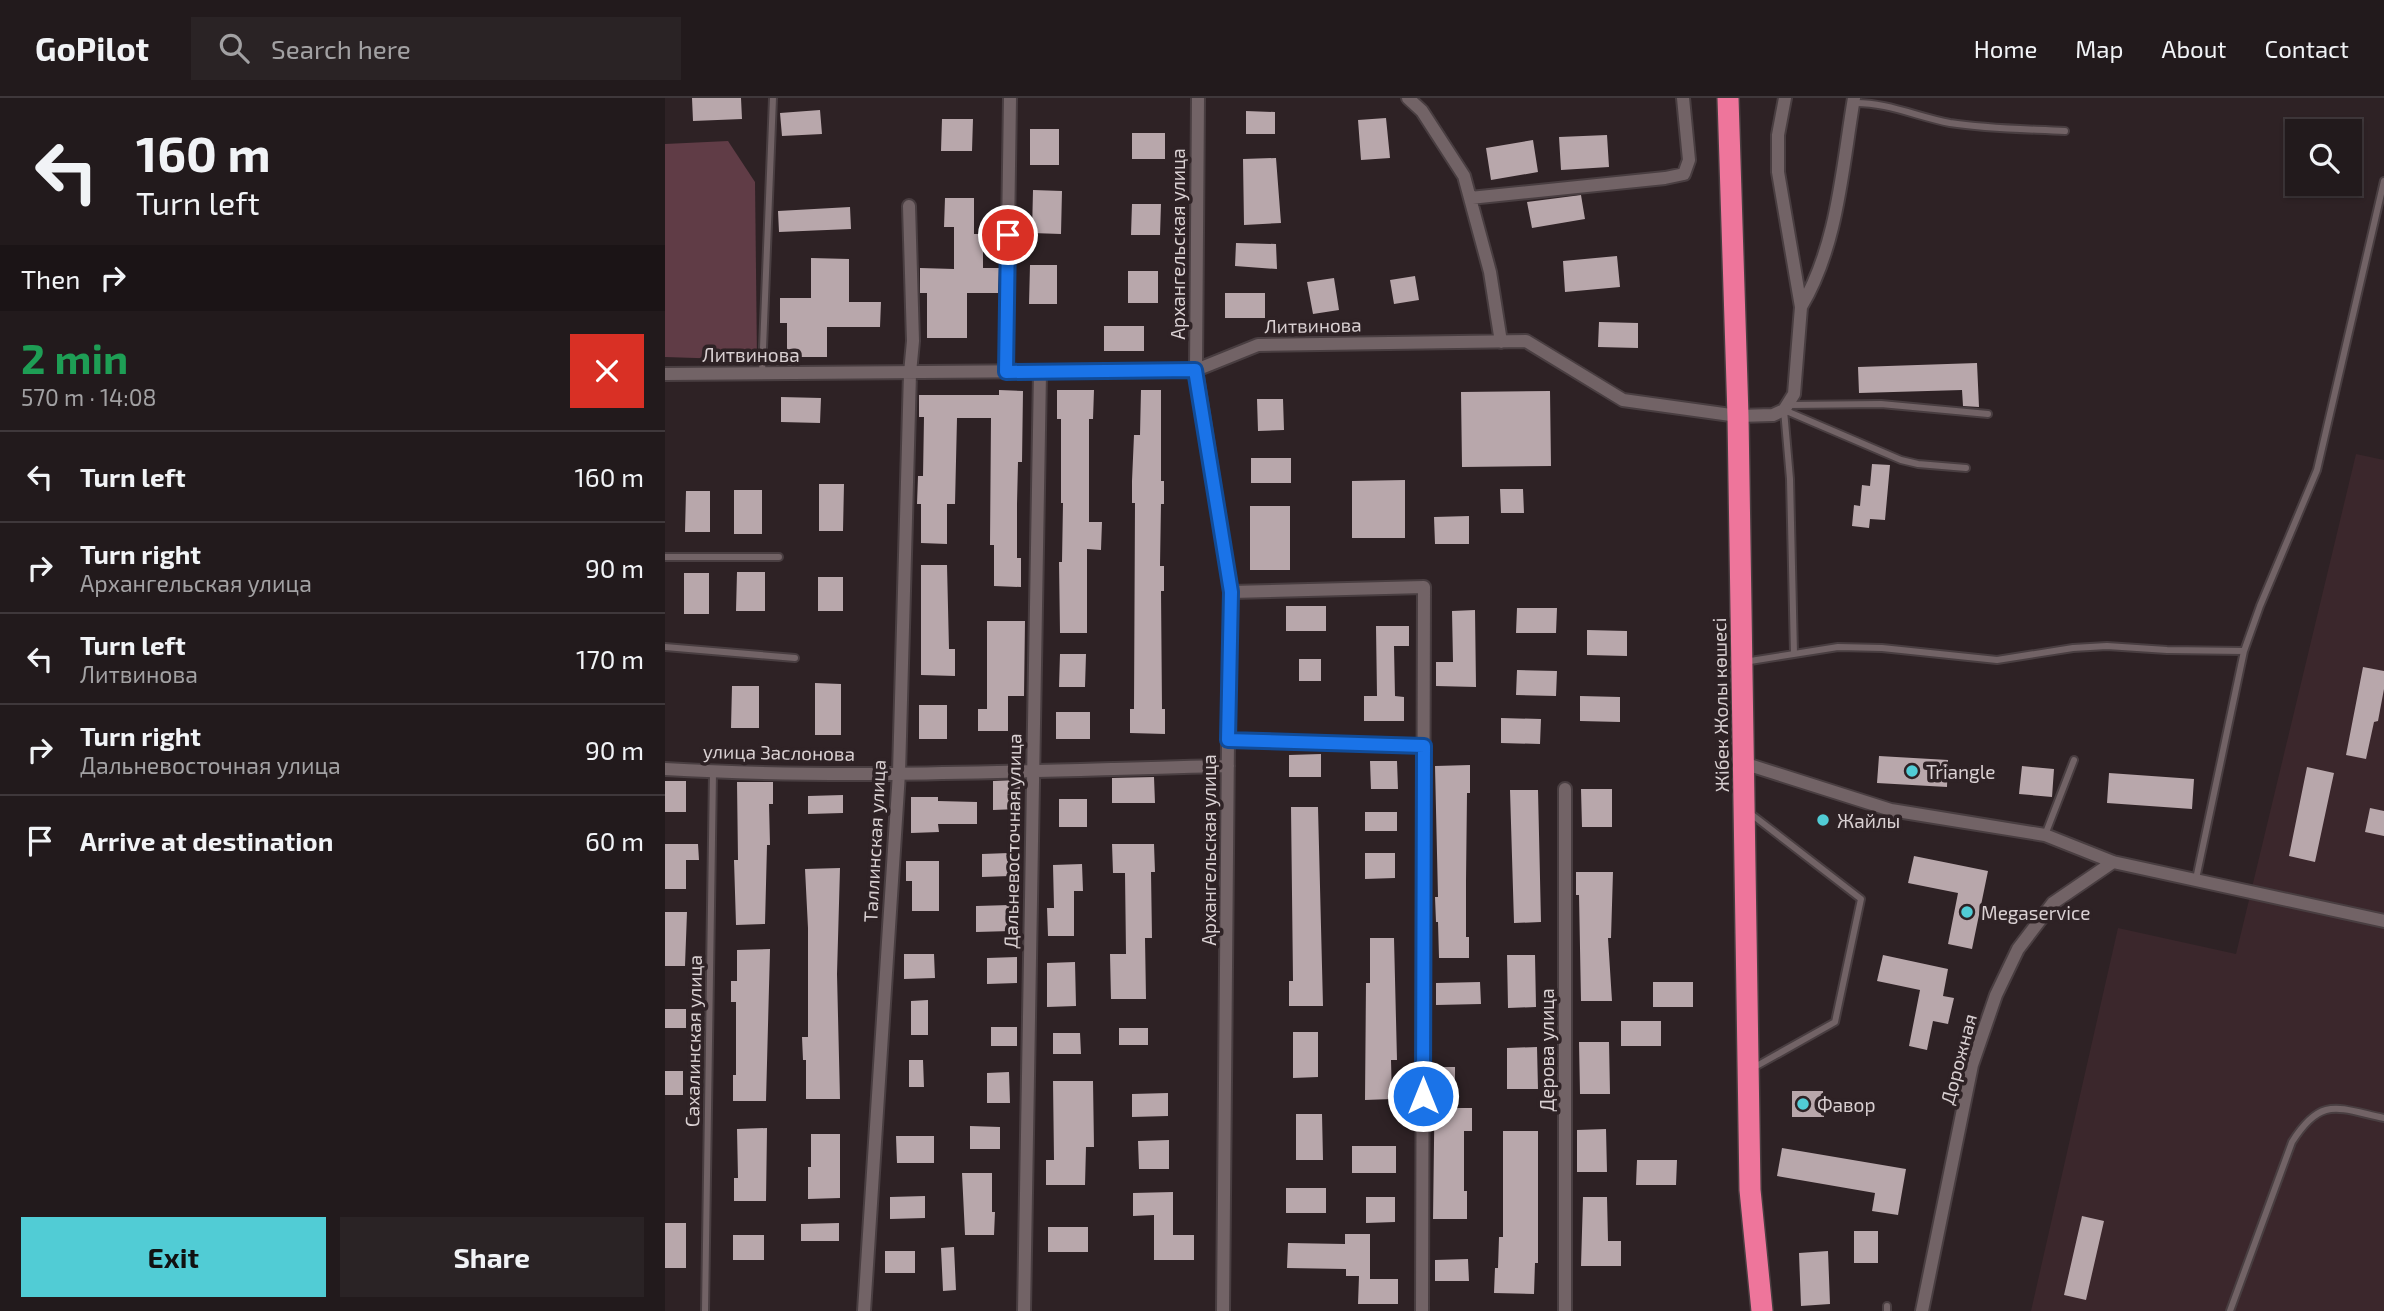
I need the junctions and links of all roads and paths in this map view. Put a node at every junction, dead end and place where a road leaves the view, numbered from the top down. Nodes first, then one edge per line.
1 (773, 98) edge
2 (1010, 98) edge
3 (1198, 98) edge
4 (1408, 98) edge
5 (1683, 98) edge
6 (1728, 98) edge
7 (1786, 98) edge
8 (1854, 100) edge
9 (2065, 131) dead end
10 (2384, 181) edge
11 (1470, 198) junction
12 (909, 206) dead end
13 (1801, 307) junction
14 (1501, 342) junction
15 (1195, 370) junction
16 (1006, 372) junction
17 (1040, 372) junction
18 (762, 373) junction
19 (910, 373) junction
20 (665, 374) edge
21 (1787, 408) junction
22 (1988, 414) dead end
23 (1738, 416) junction
24 (1966, 468) dead end
25 (665, 557) edge
26 (779, 557) dead end
27 (1231, 592) junction
28 (665, 647) edge
29 (2244, 651) junction
30 (1794, 654) junction
31 (795, 658) dead end
32 (1742, 662) junction
33 (1228, 740) junction
34 (1424, 746) junction
35 (2074, 760) dead end
36 (1743, 763) junction
37 (1228, 766) junction
38 (665, 769) edge
39 (1032, 770) junction
40 (713, 772) junction
41 (898, 773) junction
42 (1565, 789) dead end
43 (1744, 809) junction
44 (2045, 835) junction
45 (2113, 862) junction
46 (2196, 881) junction
47 (2384, 921) edge
48 (1748, 1070) junction
49 (2384, 1118) edge
50 (705, 1311) edge
51 (864, 1311) edge
52 (1024, 1311) edge
53 (1223, 1311) edge
54 (1423, 1311) edge
55 (1565, 1311) edge
56 (1762, 1311) edge
57 (1921, 1311) edge
58 (2230, 1311) edge

1 - 18 lane
2 - 16 street
3 - 15 street, Архангельская улица
4 - 11 street
5 - 11 street
6 - 23 highway, Жібек Жолы көшесі
7 - 13 street
8 - 9 lane
8 - 13 street
10 - 29 lane
11 - 14 street
12 - 19 street, Таллинская улица
13 - 21 street
14 - 15 street, Литвинова
14 - 23 street, Литвинова
15 - 17 street, Литвинова
15 - 27 street, Архангельская улица
16 - 17 street, Литвинова
16 - 19 street, Литвинова
17 - 39 street, Дальневосточная улица
18 - 19 street, Литвинова
18 - 20 street, Литвинова
19 - 41 street, Таллинская улица
21 - 22 lane
21 - 23 street, Литвинова
21 - 24 lane
21 - 30 lane
23 - 32 highway, Жібек Жолы көшесі
25 - 26 lane
27 - 33 street, Архангельская улица
27 - 34 street
28 - 31 lane
29 - 30 lane
29 - 46 lane
30 - 32 lane
32 - 36 highway, Жібек Жолы көшесі
33 - 34 lane
33 - 37 street, Архангельская улица
34 - 54 street
35 - 44 lane
36 - 43 highway, Жібек Жолы көшесі
36 - 44 street
37 - 39 street, улица Заслонова
37 - 53 street, Архангельская улица
38 - 40 street, улица Заслонова
39 - 41 street, улица Заслонова
39 - 52 street, Дальневосточная улица
40 - 41 street, улица Заслонова
40 - 50 lane, Сахалинская улица
41 - 51 street, Таллинская улица
42 - 55 street, Дерова улица
43 - 48 highway, Жібек Жолы көшесі
43 - 48 lane
44 - 45 street
45 - 46 street
45 - 57 street, Дорожная
46 - 47 street
48 - 56 highway, Жібек Жолы көшесі
49 - 58 lane

